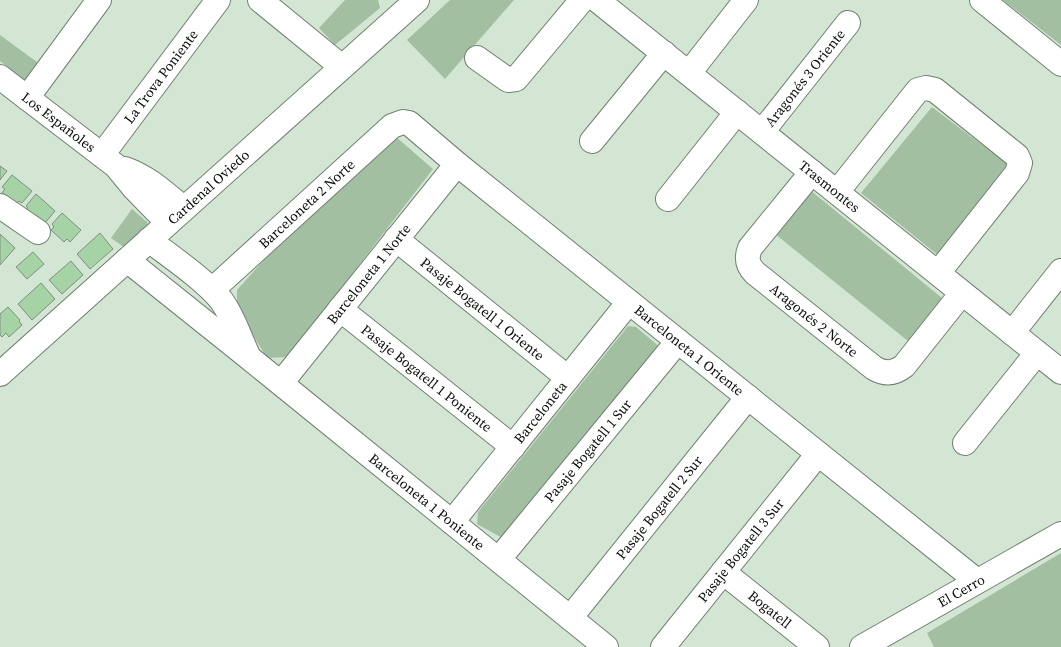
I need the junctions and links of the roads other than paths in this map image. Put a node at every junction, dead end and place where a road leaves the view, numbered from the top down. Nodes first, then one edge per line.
1 (99, 0) edge
2 (218, 0) edge
3 (260, 0) edge
4 (582, 0) edge
5 (746, 0) edge
6 (982, 0) edge
7 (406, 3) edge
8 (612, 4) edge
9 (848, 23) dead end
10 (664, 53) junction
11 (477, 58) dead end
12 (1061, 64) edge
13 (342, 66) junction
14 (689, 73) junction
15 (0, 77) edge
16 (27, 98) junction
17 (737, 112) junction
18 (403, 122) joint
19 (762, 132) junction
20 (592, 141) dead end
21 (109, 160) junction
22 (457, 164) junction
23 (812, 172) junction
24 (837, 192) junction
25 (668, 199) dead end
26 (0, 206) edge
27 (176, 216) junction
28 (38, 232) dead end
29 (396, 239) junction
30 (149, 240) junction
31 (127, 260) junction
32 (1061, 272) edge
33 (938, 273) junction
34 (212, 290) junction
35 (962, 293) junction
36 (629, 302) junction
37 (340, 309) junction
38 (1012, 333) junction
39 (678, 341) junction
40 (1037, 353) junction
41 (248, 356) junction
42 (1061, 372) edge
43 (0, 374) edge
44 (568, 378) junction
45 (281, 383) junction
46 (748, 398) junction
47 (965, 443) dead end
48 (513, 447) junction
49 (818, 454) junction
50 (452, 522) junction
51 (1061, 534) edge
52 (498, 560) junction
53 (723, 572) junction
54 (977, 581) junction
55 (570, 618) junction
56 (606, 647) edge
57 (662, 647) edge
58 (817, 647) edge
59 (862, 647) edge

1 - 16 street
2 - 21 street, La Trova Poniente
3 - 13 street
4 - 11 street
5 - 14 street
6 - 12 street
7 - 13 street, Cardenal Oviedo
8 - 10 street, Trasmontes
9 - 19 street, Aragonés 3 Oriente
10 - 14 street, Trasmontes
10 - 20 street
13 - 27 street, Cardenal Oviedo
14 - 17 street, Trasmontes
15 - 16 street, Los Españoles
16 - 21 street, Los Españoles
17 - 19 street, Trasmontes
17 - 25 street
18 - 22 street, Barceloneta 1 Oriente
18 - 34 street, Barceloneta 2 Norte
19 - 23 street, Trasmontes
21 - 27 street, Los Españoles
22 - 29 street, Barceloneta 1 Norte
22 - 36 street, Barceloneta 1 Oriente
23 - 24 street, Trasmontes
23 - 35 street, Aragonés 2 Norte
24 - 33 street, Trasmontes
24 - 33 street
26 - 28 street
27 - 30 street, Cardenal Oviedo
29 - 37 street, Barceloneta 1 Norte
29 - 44 street, Pasaje Bogatell 1 Oriente
30 - 31 street, Cardenal Oviedo
30 - 34 street, Barceloneta 1 Poniente
31 - 41 street, Barceloneta 1 Poniente
31 - 43 street, Cardenal Oviedo
32 - 38 street
33 - 35 street, Trasmontes
34 - 41 street, Barceloneta 1 Poniente
35 - 38 street, Trasmontes
36 - 39 street, Barceloneta 1 Oriente
36 - 44 street, Barceloneta
37 - 45 street, Barceloneta 1 Norte
37 - 48 street, Pasaje Bogatell 1 Poniente
38 - 40 street, Trasmontes
39 - 46 street, Barceloneta 1 Oriente
39 - 52 street, Pasaje Bogatell 1 Sur
40 - 42 street, Trasmontes
40 - 47 street
41 - 45 street, Barceloneta 1 Poniente
44 - 48 street, Barceloneta
45 - 50 street, Barceloneta 1 Poniente
46 - 49 street, Barceloneta 1 Oriente
46 - 55 street, Pasaje Bogatell 2 Sur
48 - 50 street, Barceloneta
49 - 53 street, Pasaje Bogatell 3 Sur
49 - 54 street, Barceloneta 1 Oriente
50 - 52 street, Barceloneta 1 Poniente
51 - 54 street, El Cerro
52 - 55 street, Barceloneta 1 Poniente
53 - 57 street, Pasaje Bogatell 3 Sur
53 - 58 street, Bogatell
54 - 59 street, El Cerro
55 - 56 street, Barceloneta 1 Poniente

